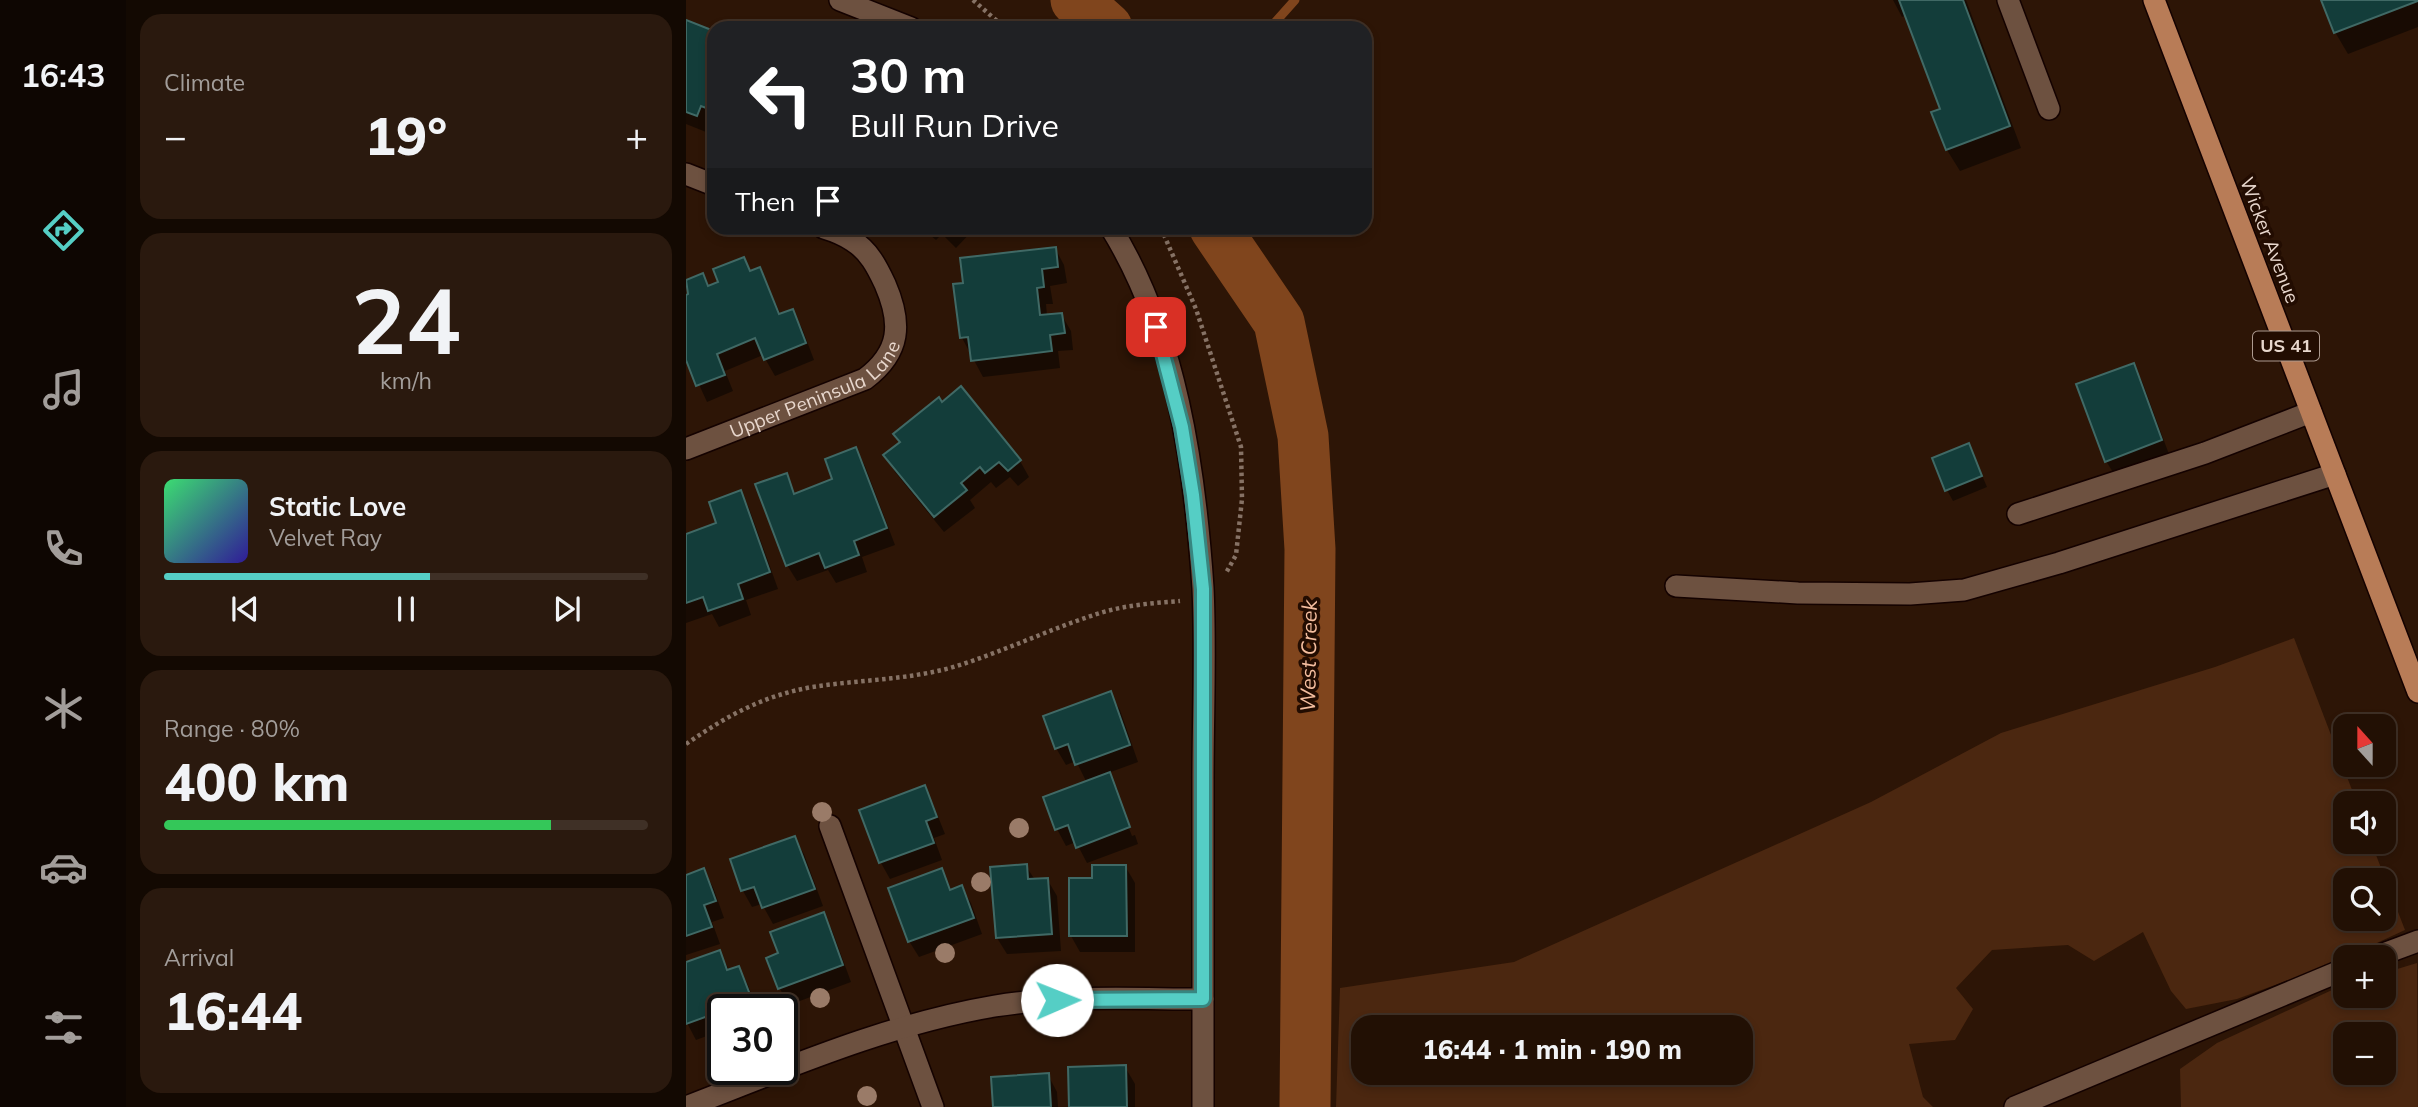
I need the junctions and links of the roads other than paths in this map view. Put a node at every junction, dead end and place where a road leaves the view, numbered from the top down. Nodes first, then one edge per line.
1 (840, 0) edge
2 (2008, 0) edge
3 (2154, 0) edge
4 (893, 21) edge
5 (2049, 109) dead end
6 (686, 174) edge
7 (707, 182) edge
8 (840, 235) edge
9 (1114, 235) edge
10 (2311, 412) junction
11 (686, 449) edge
12 (2335, 474) junction
13 (2018, 514) dead end
14 (1676, 586) dead end
15 (2418, 692) edge
16 (830, 826) dead end
17 (2418, 941) edge
18 (2396, 949) edge
19 (2333, 974) edge
20 (1203, 999) junction
21 (902, 1028) junction
22 (686, 1107) edge
23 (933, 1107) edge
24 (1203, 1107) edge
25 (2015, 1107) edge

1 - 4 street
2 - 5 street
3 - 10 highway, Wicker Avenue / US 41
6 - 7 street
8 - 11 street, Upper Peninsula Lane
9 - 20 street
10 - 12 highway, Wicker Avenue / US 41
10 - 13 street
12 - 14 street
12 - 15 highway, Wicker Avenue / US 41
16 - 21 street
17 - 18 street
19 - 25 street
20 - 21 street
20 - 24 street
21 - 22 street
21 - 23 street

